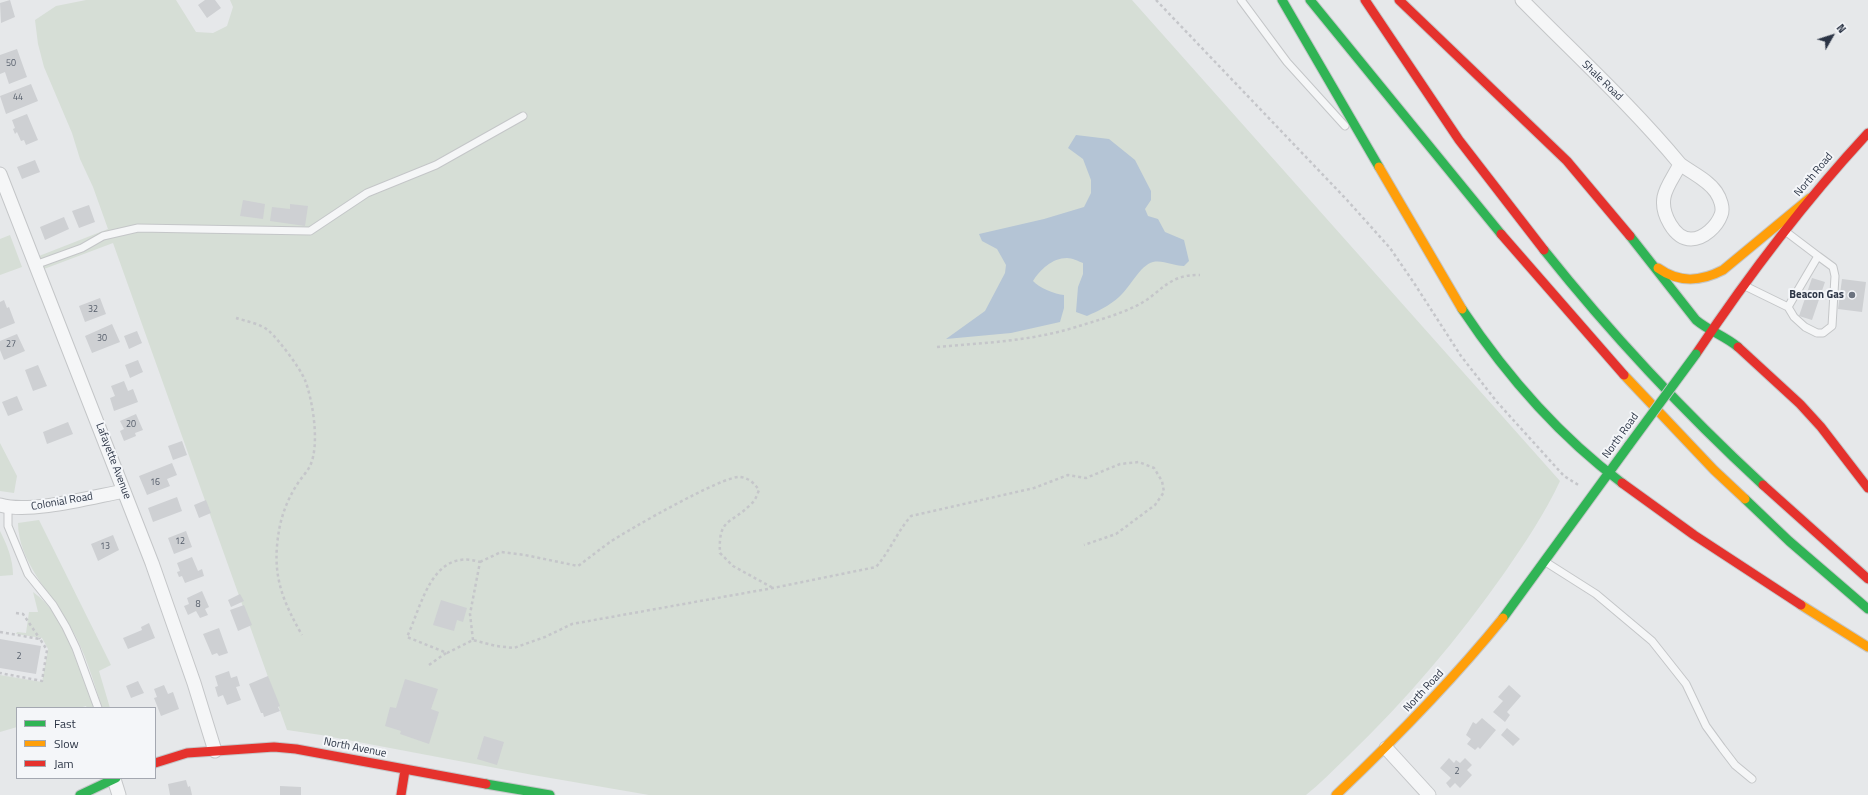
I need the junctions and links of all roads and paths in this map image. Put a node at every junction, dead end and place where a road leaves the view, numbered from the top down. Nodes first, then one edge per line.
1 (1156, 0) edge
2 (1241, 0) edge
3 (1282, 0) edge
4 (1310, 0) edge
5 (1365, 0) edge
6 (1400, 0) edge
7 (1522, 0) edge
8 (524, 116) dead end
9 (1868, 133) edge
10 (1374, 158) junction
11 (1680, 164) junction
12 (0, 174) edge
13 (1810, 198) junction
14 (1784, 231) junction
15 (1818, 256) junction
16 (1652, 263) junction
17 (36, 265) junction
18 (1200, 275) dead end
19 (1743, 285) junction
20 (1788, 307) junction
21 (236, 318) dead end
22 (1711, 331) junction
23 (937, 347) dead end
24 (1608, 473) junction
25 (1868, 488) edge
26 (124, 491) junction
27 (1593, 493) junction
28 (4, 506) edge
29 (1084, 545) dead end
30 (1544, 561) junction
31 (480, 562) junction
32 (1868, 579) edge
33 (773, 588) junction
34 (1868, 609) edge
35 (16, 613) dead end
36 (0, 632) edge
37 (302, 634) dead end
38 (40, 639) junction
39 (473, 640) junction
40 (1868, 646) edge
41 (447, 653) junction
42 (429, 665) dead end
43 (0, 673) edge
44 (98, 707) edge
45 (1386, 748) junction
46 (215, 751) junction
47 (156, 763) edge
48 (405, 770) junction
49 (115, 779) edge
50 (1752, 780) dead end
51 (80, 795) edge
52 (119, 795) edge
53 (401, 795) edge
54 (550, 795) edge
55 (1336, 795) edge
56 (1429, 795) edge

1 - 27 path
2 - 10 lane
3 - 10 main road
4 - 34 main road
5 - 32 main road
6 - 16 main road
7 - 11 street, Shale Road
8 - 17 lane
9 - 13 main road, North Road
10 - 24 main road
11 - 11 street, Shale Road
12 - 17 street, Lafayette Avenue
13 - 14 main road, North Road
13 - 16 main road
14 - 15 lane
14 - 19 main road, North Road
15 - 20 lane
15 - 20 lane
16 - 22 main road
17 - 26 street, Lafayette Avenue
18 - 23 path
19 - 20 lane
19 - 22 main road, North Road
21 - 37 path
22 - 24 main road, North Road, bridge
22 - 25 main road
24 - 27 main road, North Road
24 - 40 main road
26 - 28 street, Colonial Road
26 - 46 street, Lafayette Avenue
27 - 30 main road, North Road
28 - 44 lane
29 - 33 path
30 - 45 main road, North Road
30 - 50 lane
31 - 33 path
31 - 39 path
31 - 41 path
33 - 39 path
35 - 38 path
36 - 38 path
38 - 43 path
39 - 41 path
41 - 42 path
45 - 55 main road
45 - 56 street
46 - 47 main road, North Avenue
46 - 48 main road, North Avenue
48 - 53 main road
48 - 54 main road, North Avenue
49 - 51 main road
49 - 52 street

